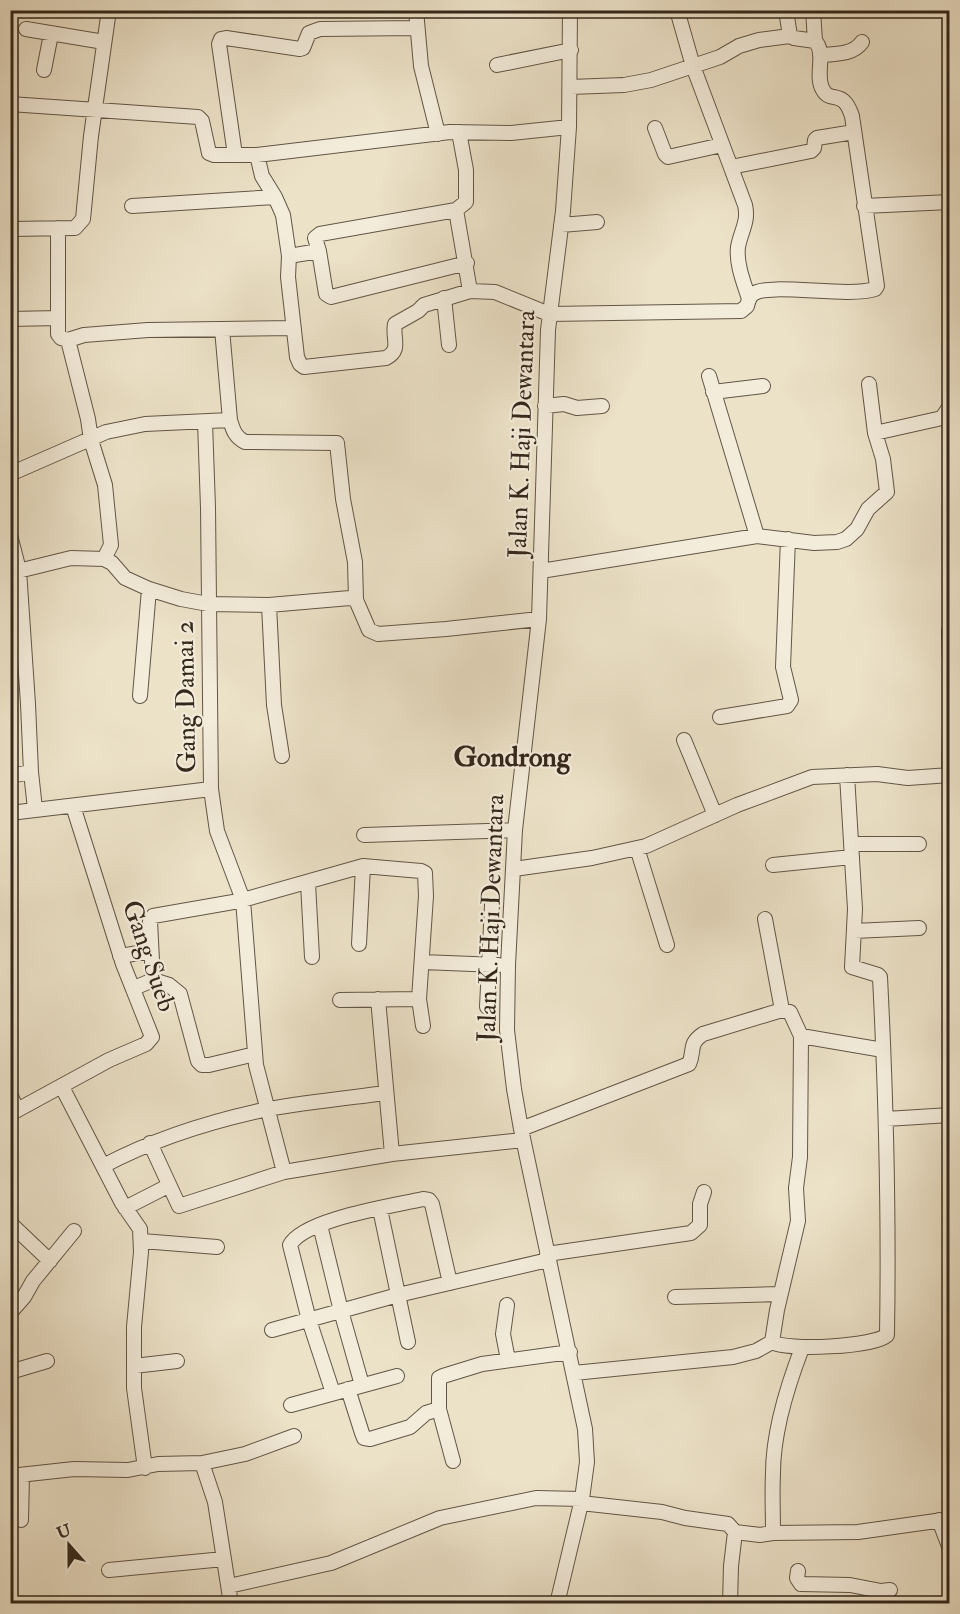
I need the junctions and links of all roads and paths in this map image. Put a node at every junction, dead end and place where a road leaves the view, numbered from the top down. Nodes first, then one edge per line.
1 (109, 10) edge
2 (416, 10) edge
3 (570, 10) edge
4 (677, 10) edge
5 (786, 10) edge
6 (813, 10) edge
7 (417, 28) junction
8 (26, 29) dead end
9 (51, 33) junction
10 (790, 36) junction
11 (814, 41) junction
12 (105, 42) junction
13 (862, 42) dead end
14 (571, 50) junction
15 (820, 55) junction
16 (497, 65) dead end
17 (693, 66) junction
18 (44, 70) dead end
19 (570, 87) junction
20 (10, 104) edge
21 (95, 111) junction
22 (569, 127) junction
23 (655, 128) dead end
24 (459, 132) junction
25 (854, 132) junction
26 (438, 134) junction
27 (722, 145) junction
28 (235, 155) junction
29 (257, 155) junction
30 (730, 167) junction
31 (275, 197) junction
32 (950, 202) edge
33 (132, 206) dead end
34 (864, 206) junction
35 (456, 210) junction
36 (597, 222) dead end
37 (561, 225) junction
38 (58, 228) junction
39 (10, 229) edge
40 (319, 251) junction
41 (289, 256) junction
42 (467, 263) junction
43 (470, 291) junction
44 (444, 298) junction
45 (747, 304) junction
46 (549, 314) junction
47 (58, 318) junction
48 (10, 319) edge
49 (294, 328) junction
50 (222, 329) junction
51 (68, 340) junction
52 (448, 345) dead end
53 (709, 375) dead end
54 (869, 384) dead end
55 (763, 386) dead end
56 (713, 392) junction
57 (602, 405) dead end
58 (545, 406) junction
59 (950, 406) edge
60 (230, 420) junction
61 (205, 422) junction
62 (874, 433) junction
63 (92, 440) junction
64 (10, 474) edge
65 (10, 536) edge
66 (757, 536) junction
67 (789, 539) junction
68 (104, 559) junction
69 (15, 571) edge
70 (541, 571) junction
71 (149, 589) junction
72 (356, 600) junction
73 (208, 604) junction
74 (269, 605) junction
75 (539, 619) junction
76 (949, 631) edge
77 (950, 663) edge
78 (140, 696) dead end
79 (720, 717) dead end
80 (950, 723) edge
81 (684, 740) dead end
82 (282, 756) dead end
83 (31, 772) junction
84 (848, 775) junction
85 (949, 775) edge
86 (10, 776) edge
87 (211, 789) junction
88 (73, 806) junction
89 (34, 809) junction
90 (10, 813) edge
91 (715, 814) junction
92 (515, 830) junction
93 (364, 835) dead end
94 (919, 844) dead end
95 (637, 848) junction
96 (852, 851) junction
97 (773, 865) dead end
98 (363, 866) junction
99 (514, 868) junction
100 (308, 883) junction
101 (243, 900) junction
102 (492, 905) dead end
103 (765, 920) dead end
104 (920, 928) dead end
105 (854, 931) junction
106 (359, 944) dead end
107 (667, 945) dead end
108 (151, 951) junction
109 (120, 956) junction
110 (312, 957) dead end
111 (422, 962) junction
112 (489, 964) junction
113 (508, 965) junction
114 (153, 980) junction
115 (134, 988) junction
116 (378, 999) junction
117 (419, 999) junction
118 (340, 1000) dead end
119 (487, 1007) dead end
120 (782, 1010) junction
121 (423, 1026) dead end
122 (801, 1036) junction
123 (883, 1050) junction
124 (255, 1054) junction
125 (62, 1087) junction
126 (386, 1093) junction
127 (10, 1094) edge
128 (268, 1109) junction
129 (14, 1112) edge
130 (950, 1115) edge
131 (886, 1119) junction
132 (522, 1135) junction
133 (150, 1143) junction
134 (392, 1154) junction
135 (103, 1166) junction
136 (284, 1172) junction
137 (168, 1186) junction
138 (704, 1192) dead end
139 (125, 1208) junction
140 (380, 1209) junction
141 (10, 1223) edge
142 (320, 1225) junction
143 (74, 1231) dead end
144 (142, 1241) junction
145 (217, 1247) dead end
146 (547, 1257) junction
147 (50, 1261) junction
148 (450, 1282) junction
149 (780, 1294) junction
150 (398, 1295) junction
151 (675, 1297) dead end
152 (507, 1305) dead end
153 (341, 1311) junction
154 (10, 1313) edge
155 (309, 1320) junction
156 (272, 1330) dead end
157 (408, 1342) dead end
158 (772, 1342) junction
159 (802, 1348) junction
160 (570, 1352) junction
161 (508, 1360) junction
162 (47, 1361) dead end
163 (177, 1361) dead end
164 (134, 1366) junction
165 (10, 1372) edge
166 (574, 1373) junction
167 (397, 1376) dead end
168 (355, 1387) junction
169 (333, 1393) junction
170 (291, 1405) dead end
171 (439, 1409) junction
172 (294, 1436) dead end
173 (453, 1461) dead end
174 (202, 1463) junction
175 (145, 1468) junction
176 (16, 1476) edge
177 (581, 1501) junction
178 (21, 1520) dead end
179 (944, 1520) edge
180 (735, 1532) junction
181 (773, 1533) junction
182 (950, 1549) edge
183 (224, 1559) junction
184 (109, 1570) dead end
185 (798, 1571) dead end
186 (229, 1586) junction
187 (884, 1595) edge
188 (231, 1604) edge
189 (558, 1604) edge
190 (730, 1604) edge

1 - 12 street
2 - 7 street
3 - 14 street, Jalan K. Haji Dewantara
4 - 17 street
5 - 10 street
6 - 11 street
7 - 26 street
7 - 28 street
8 - 9 street
9 - 12 street
9 - 18 street
10 - 11 street
10 - 17 street
11 - 15 street
12 - 21 street
13 - 15 street
14 - 16 street
14 - 19 street, Jalan K. Haji Dewantara
15 - 25 street
17 - 19 street
17 - 27 street
19 - 22 street, Jalan K. Haji Dewantara
20 - 21 street
21 - 28 street
21 - 38 street
22 - 24 street
22 - 37 street, Jalan K. Haji Dewantara
23 - 27 street
24 - 26 street
24 - 35 street
25 - 30 street
25 - 34 street
26 - 29 street
27 - 30 street
28 - 29 street
29 - 31 street
30 - 45 street
31 - 33 street
31 - 41 street
32 - 34 street
34 - 45 street
35 - 40 street
35 - 42 street
36 - 37 street
37 - 46 street, Jalan K. Haji Dewantara
38 - 39 street
38 - 47 street
40 - 41 street
40 - 42 street
41 - 49 street
42 - 43 street
43 - 44 street
43 - 46 street
44 - 49 street
44 - 52 street
45 - 46 street
46 - 58 street, Jalan K. Haji Dewantara
47 - 48 street
47 - 51 street
49 - 50 street
50 - 51 street
50 - 60 street
51 - 63 street
53 - 56 street
54 - 62 street
55 - 56 street
56 - 66 street
57 - 58 street
58 - 70 street, Jalan K. Haji Dewantara
59 - 62 street
60 - 61 street
60 - 72 street
61 - 63 street
61 - 73 street, Gang Damai 2
62 - 67 street
63 - 64 street
63 - 68 street
65 - 69 street
66 - 67 street
66 - 70 street
67 - 79 street
68 - 69 street
68 - 71 street
69 - 83 street
70 - 75 street, Jalan K. Haji Dewantara
71 - 73 street
71 - 78 street
72 - 74 street
72 - 75 street
73 - 74 street
73 - 87 street, Gang Damai 2
74 - 82 street
75 - 92 street, Jalan K. Haji Dewantara
76 - 77 street
80 - 85 street
81 - 91 street
83 - 86 street
83 - 89 street
84 - 85 street
84 - 91 street
84 - 96 street
87 - 88 street
87 - 101 street, Gang Damai 2
88 - 89 street
88 - 109 street, Gang Sueb
89 - 90 street
91 - 95 street
92 - 93 street
92 - 99 street, Jalan K. Haji Dewantara
94 - 96 street
95 - 99 street
95 - 107 street
96 - 97 street
96 - 105 street
98 - 100 street
98 - 106 street
98 - 111 street
99 - 113 street, Jalan K. Haji Dewantara
100 - 101 street
100 - 110 street
101 - 108 street
101 - 124 street, Gang Damai 2
102 - 112 street
103 - 120 street
104 - 105 street
105 - 123 street
108 - 109 street
108 - 114 street
109 - 115 street, Gang Sueb
111 - 112 street
111 - 117 street
112 - 113 street
112 - 119 street
113 - 132 street, Jalan K. Haji Dewantara
114 - 115 street
114 - 124 street
115 - 125 street, Gang Sueb
116 - 117 street
116 - 118 street
116 - 126 street
117 - 121 street
120 - 122 street
120 - 132 street
122 - 123 street
122 - 149 street
123 - 131 street
124 - 128 street, Gang Damai 2
125 - 129 street, Gang Sueb
125 - 135 street
126 - 128 street
126 - 134 street
127 - 129 street
128 - 133 street
128 - 136 street, Gang Damai 2
130 - 131 street
131 - 159 street
132 - 134 street
132 - 146 street, Jalan K. Haji Dewantara
133 - 135 street
133 - 137 street
134 - 136 street
135 - 139 street
136 - 137 street
137 - 139 street
138 - 146 street
139 - 144 street
140 - 142 street
140 - 148 street
140 - 150 street
141 - 147 street
142 - 153 street
142 - 155 street
143 - 147 street
144 - 145 street
144 - 164 street
146 - 148 street
146 - 160 street, Jalan K. Haji Dewantara
147 - 154 street
148 - 150 street
149 - 151 street
149 - 158 street
150 - 153 street
150 - 157 street
152 - 161 street
153 - 155 street
153 - 168 street
155 - 156 street
155 - 169 street
158 - 159 street
158 - 166 street
159 - 181 street
160 - 161 street
160 - 166 street, Jalan K. Haji Dewantara
161 - 171 street
162 - 165 street
163 - 164 street
164 - 175 street
166 - 177 street, Jalan K. Haji Dewantara
167 - 168 street
168 - 169 street
168 - 171 street
169 - 170 street
171 - 173 street
172 - 174 street
174 - 175 street
174 - 183 street
175 - 176 street
176 - 178 street
177 - 180 street
177 - 186 street
177 - 189 street, Jalan K. Haji Dewantara
179 - 181 street
179 - 182 street
180 - 181 street
180 - 190 street
183 - 184 street
183 - 186 street
185 - 187 street
186 - 188 street

